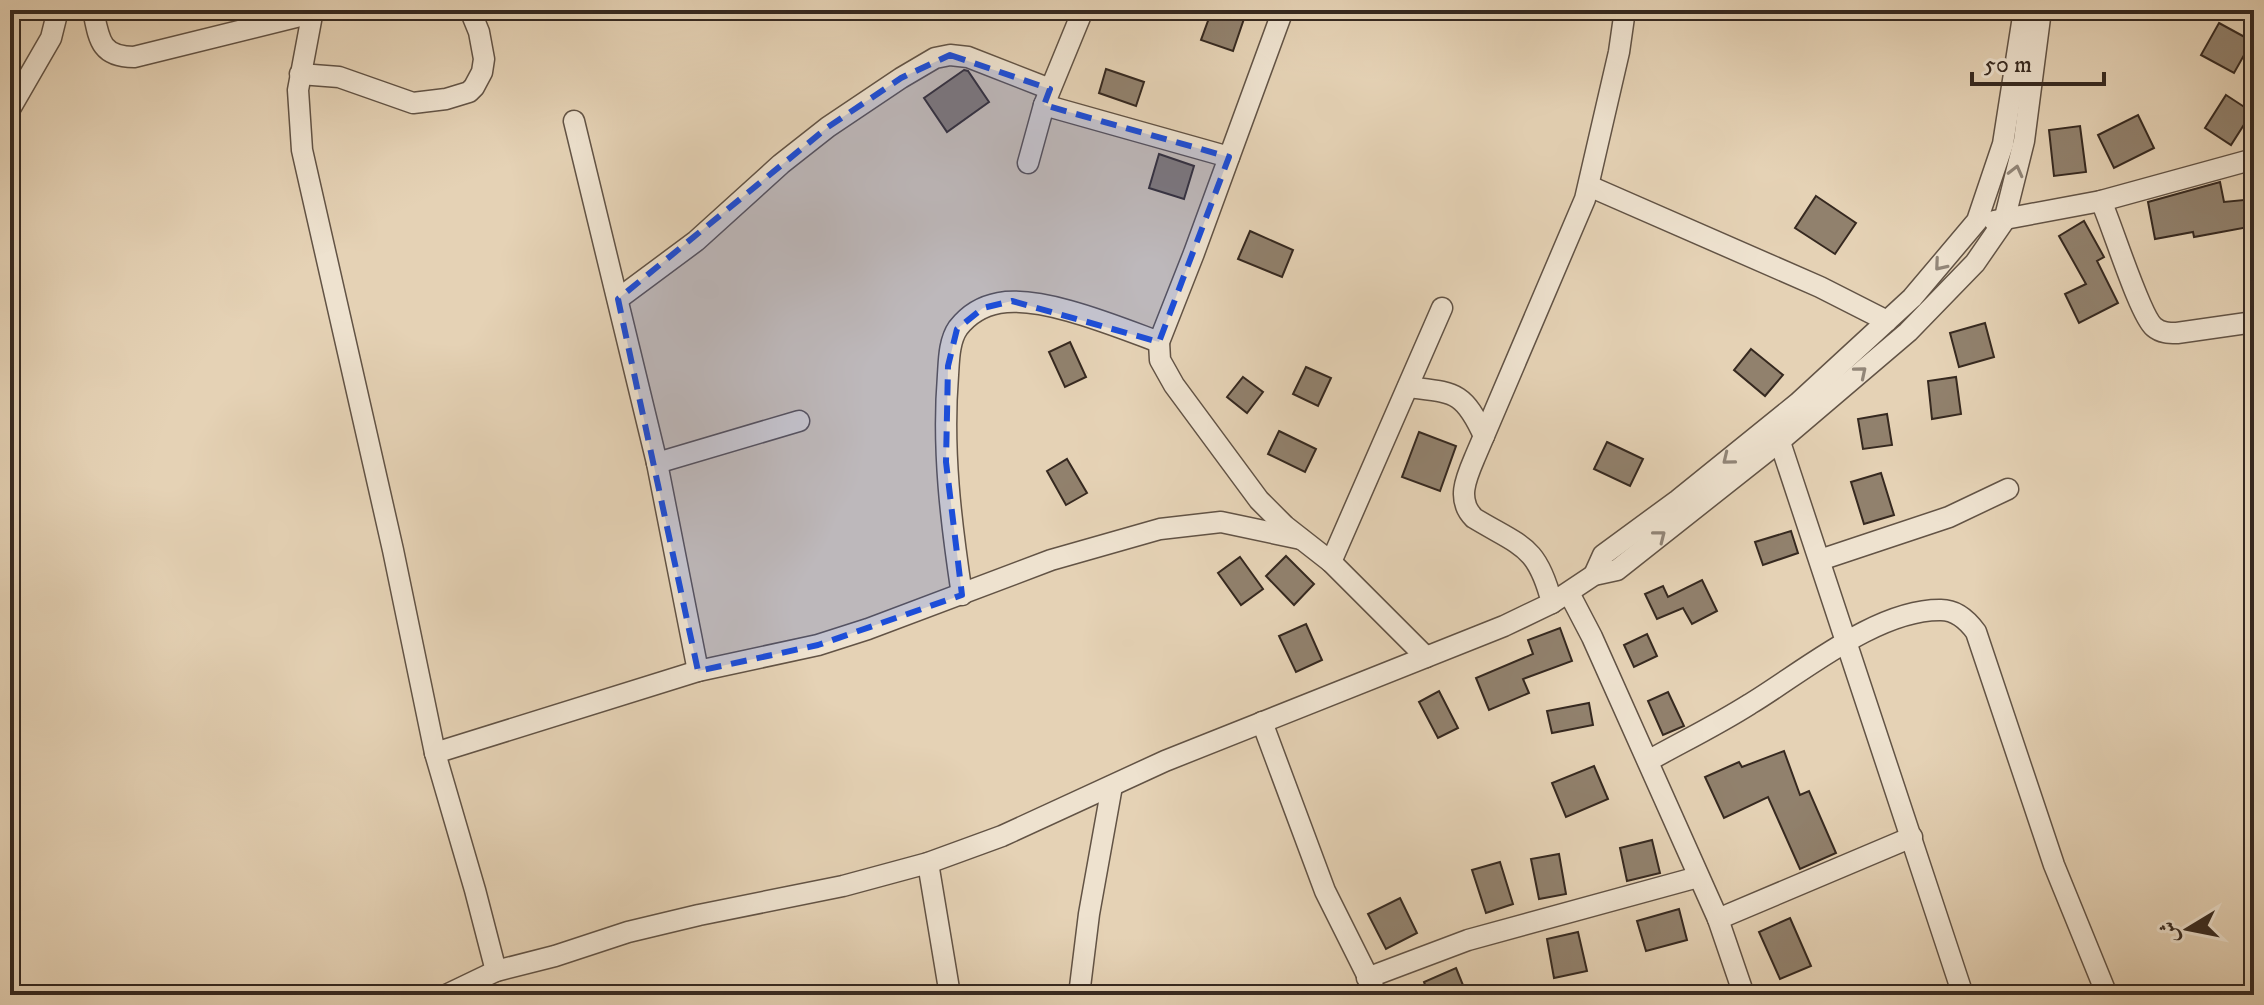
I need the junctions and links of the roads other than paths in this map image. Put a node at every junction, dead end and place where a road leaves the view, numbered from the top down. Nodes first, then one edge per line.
1 (58, 10) edge
2 (93, 10) edge
3 (470, 10) edge
4 (1083, 10) edge
5 (1283, 10) edge
6 (1625, 10) edge
7 (313, 11) edge
8 (2032, 11) edge
9 (300, 74) junction
10 (1047, 97) junction
11 (10, 109) edge
12 (574, 121) dead end
13 (1229, 157) junction
14 (2254, 159) edge
15 (1028, 163) dead end
16 (1589, 186) junction
17 (2101, 201) junction
18 (1977, 221) junction
19 (2004, 221) junction
20 (618, 299) junction
21 (1442, 308) dead end
22 (1887, 321) junction
23 (2254, 322) edge
24 (1159, 342) junction
25 (1408, 387) junction
26 (799, 421) dead end
27 (1777, 432) junction
28 (1484, 436) junction
29 (657, 463) junction
30 (2008, 489) dead end
31 (1301, 539) junction
32 (1820, 560) junction
33 (1331, 562) junction
34 (962, 595) junction
35 (1560, 598) junction
36 (1846, 644) junction
37 (1426, 657) junction
38 (698, 671) junction
39 (1262, 722) junction
40 (435, 753) junction
41 (1648, 761) junction
42 (1112, 786) junction
43 (1912, 837) junction
44 (928, 863) junction
45 (1698, 877) junction
46 (1718, 919) junction
47 (496, 971) junction
48 (1372, 986) edge
49 (446, 995) edge
50 (950, 995) edge
51 (1079, 995) edge
52 (1744, 995) edge
53 (1963, 995) edge
54 (2107, 995) edge

1 - 11 street
2 - 7 street
3 - 9 street
4 - 10 street
5 - 13 street
6 - 16 street
7 - 9 street
8 - 18 street
19 -> 8 street
9 - 40 street
10 - 13 street
10 - 15 street
10 - 20 street
12 - 20 street
13 - 24 street
14 - 17 street
16 - 22 street
16 - 28 street
17 - 19 street
17 - 23 street
18 - 19 street
18 -> 22 street
27 -> 19 street
20 - 29 street
21 - 25 street
22 - 27 street
24 - 31 street
24 - 34 street
25 - 28 street
25 - 33 street
26 - 29 street
27 - 32 street
27 - 35 street
28 - 35 street
29 - 38 street
30 - 32 street
31 - 33 street
31 - 34 street
32 - 36 street
33 - 37 street
34 - 38 street
35 - 37 street
35 - 41 street
36 - 41 street
36 - 43 street
36 - 54 street
37 - 39 street
38 - 40 street
39 - 42 street
39 - 48 street
40 - 47 street
41 - 45 street
42 - 44 street
42 - 51 street
43 - 46 street
43 - 53 street
44 - 47 street
44 - 50 street
45 - 46 street
45 - 48 street
46 - 52 street
47 - 49 street

